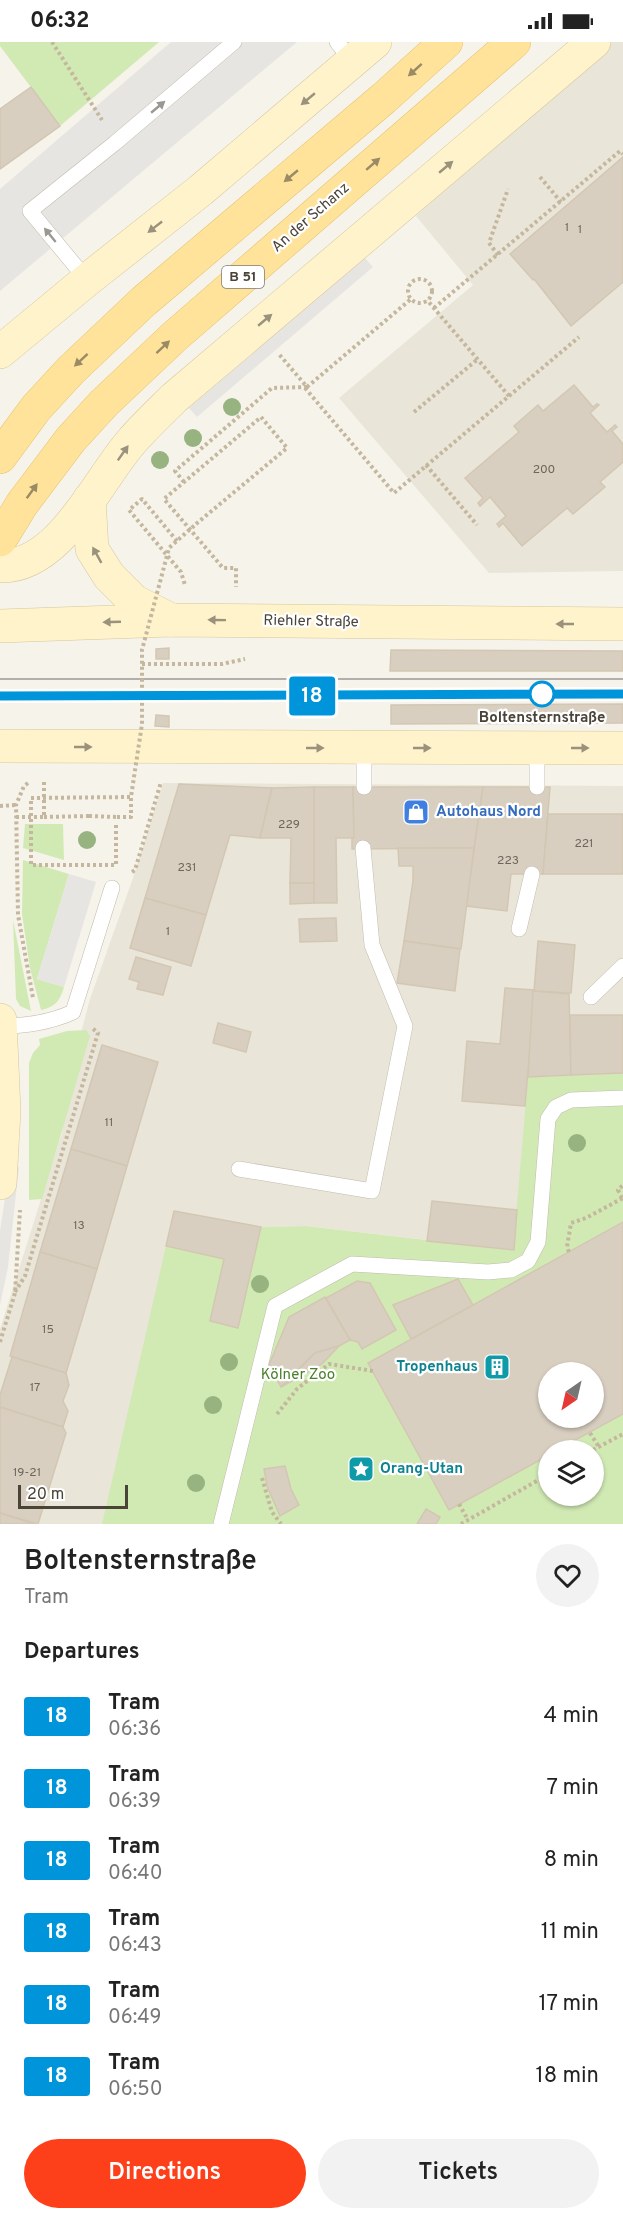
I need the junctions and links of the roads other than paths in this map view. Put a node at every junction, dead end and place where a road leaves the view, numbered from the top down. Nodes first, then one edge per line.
1 (234, 42) edge
2 (446, 42) edge
3 (514, 42) edge
4 (594, 42) edge
5 (355, 48) edge
6 (87, 280) junction
7 (0, 352) edge
8 (0, 457) edge
9 (89, 500) junction
10 (0, 540) edge
11 (0, 566) edge
12 (171, 620) junction
13 (623, 624) edge
14 (0, 626) edge
15 (0, 747) edge
16 (364, 748) junction
17 (537, 748) junction
18 (623, 748) edge
19 (364, 787) dead end
20 (537, 787) dead end
21 (363, 848) dead end
22 (532, 874) dead end
23 (112, 888) road end
24 (519, 929) dead end
25 (623, 966) edge
26 (591, 997) dead end
27 (0, 1020) edge
28 (0, 1027) edge
29 (623, 1098) edge
30 (239, 1169) dead end
31 (0, 1183) edge
32 (222, 1524) edge

6 -> 1 lane
2 -> 8 main road
10 -> 3 main road, An der Schanz / B 51
9 -> 4 main road
5 -> 6 main road
6 - 7 main road
9 - 11 main road
12 -> 9 main road
13 -> 12 main road, Riehler Straße
12 -> 14 main road, Riehler Straße
15 -> 16 main road
16 -> 17 main road
16 - 19 lane
17 -> 18 main road
17 - 20 lane
21 - 30 lane
22 - 24 lane
23 - 28 lane
25 - 26 lane
27 - 28 main road
28 - 31 main road
29 - 32 lane

